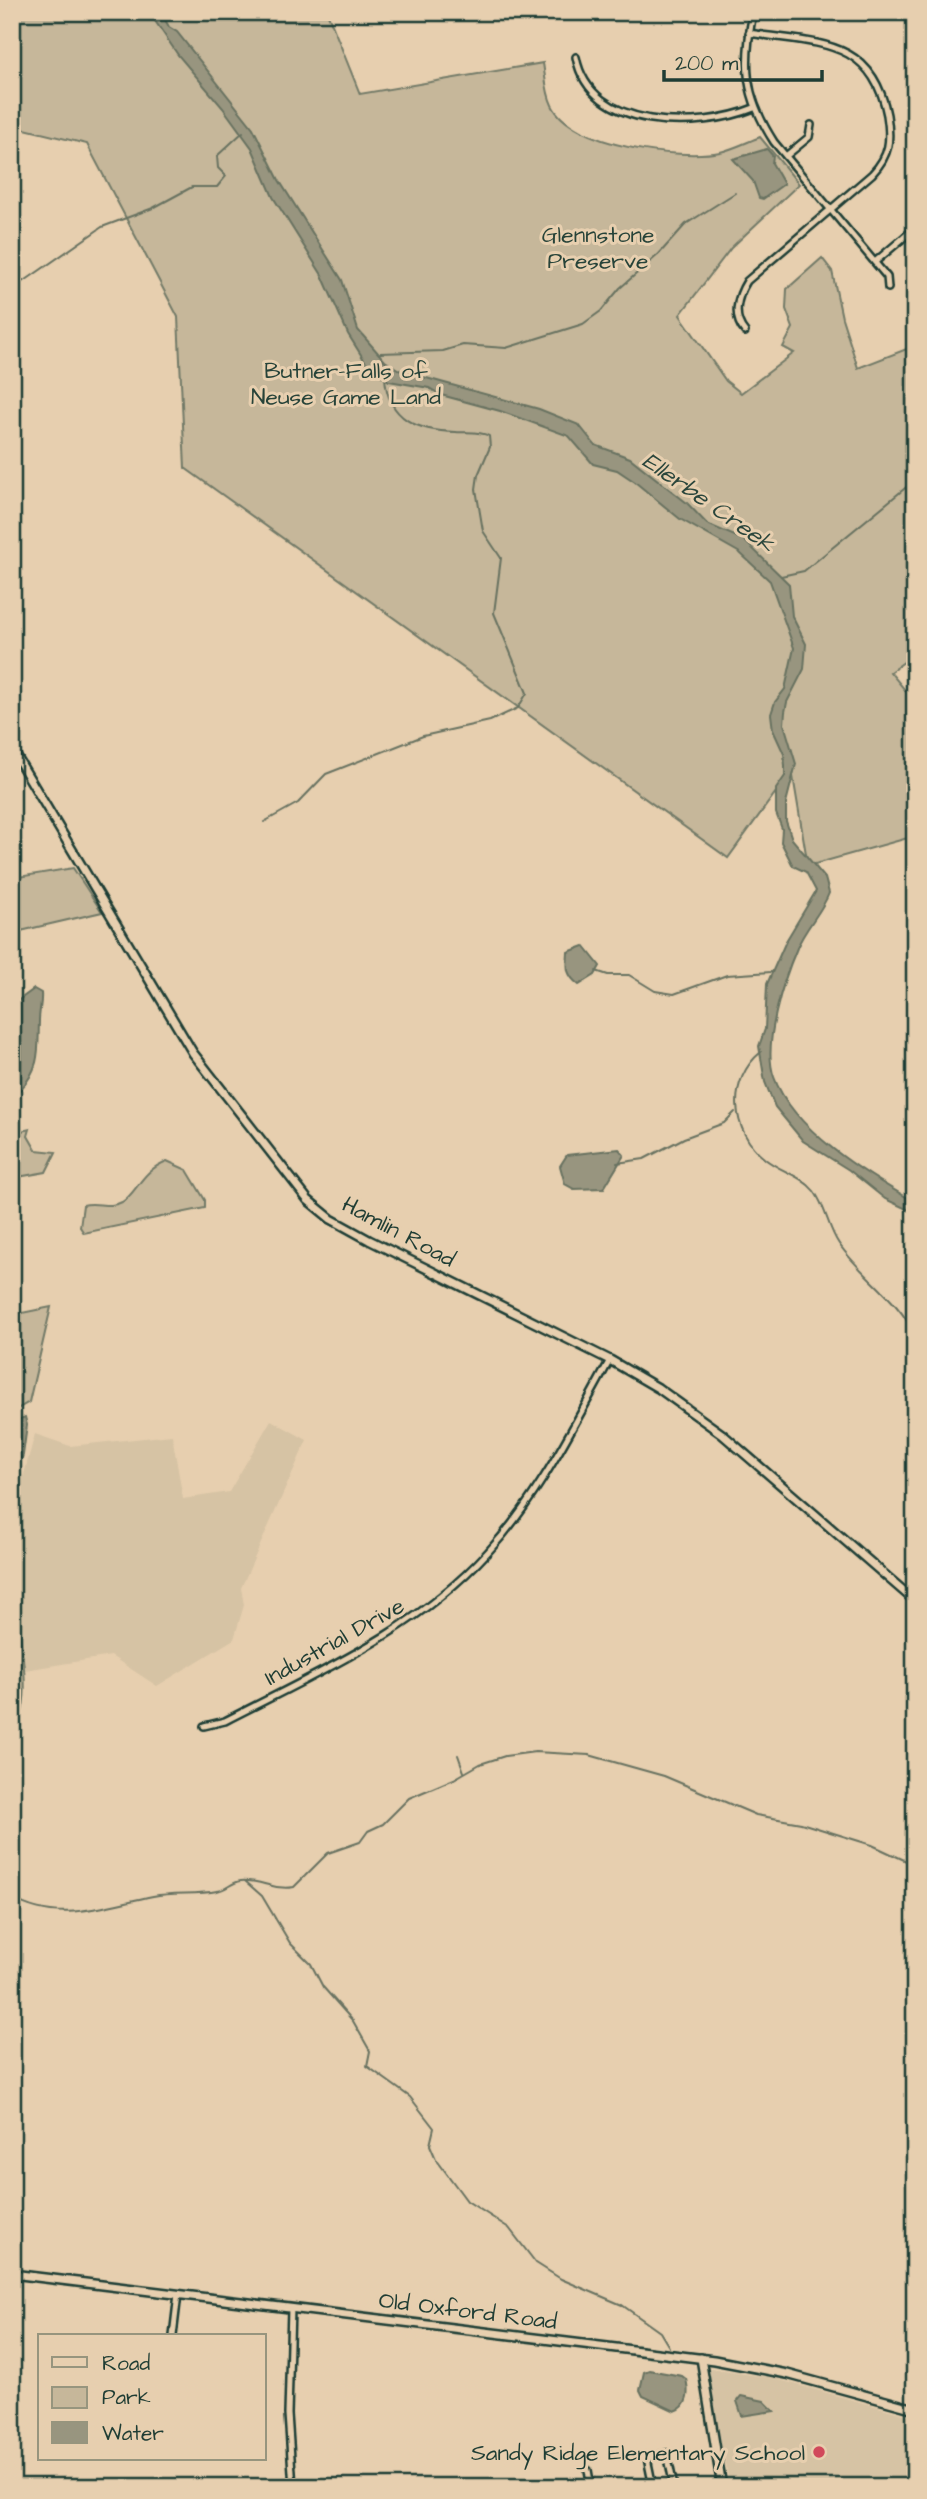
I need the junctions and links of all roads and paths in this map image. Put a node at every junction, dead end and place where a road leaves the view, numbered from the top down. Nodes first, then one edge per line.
1 (753, 12) edge
2 (911, 12) edge
3 (915, 16) edge
4 (749, 33) junction
5 (576, 57) dead end
6 (754, 108) junction
7 (811, 125) dead end
8 (786, 156) junction
9 (830, 209) junction
10 (915, 228) edge
11 (875, 262) junction
12 (888, 288) dead end
13 (746, 332) dead end
14 (12, 749) edge
15 (610, 1360) junction
16 (915, 1601) edge
17 (204, 1726) dead end
18 (12, 2274) edge
19 (178, 2294) junction
20 (291, 2308) junction
21 (173, 2334) edge
22 (701, 2358) junction
23 (915, 2409) edge
24 (588, 2470) dead end
25 (293, 2487) edge
26 (591, 2487) edge
27 (653, 2487) edge
28 (674, 2487) edge
29 (722, 2487) edge

1 - 4 street
2 - 3 street
4 - 6 street
4 - 9 street
5 - 6 street
6 - 8 street
7 - 8 street
8 - 9 street
9 - 11 street
9 - 13 street
10 - 11 street
11 - 12 street
14 - 15 street, Hamlin Road
15 - 16 street, Hamlin Road
15 - 17 street, Industrial Drive
18 - 19 street, Old Oxford Road
19 - 20 street, Old Oxford Road
19 - 21 street
20 - 22 street, Old Oxford Road
20 - 25 street
22 - 23 street, Old Oxford Road
22 - 29 street
24 - 26 street
27 - 28 street

